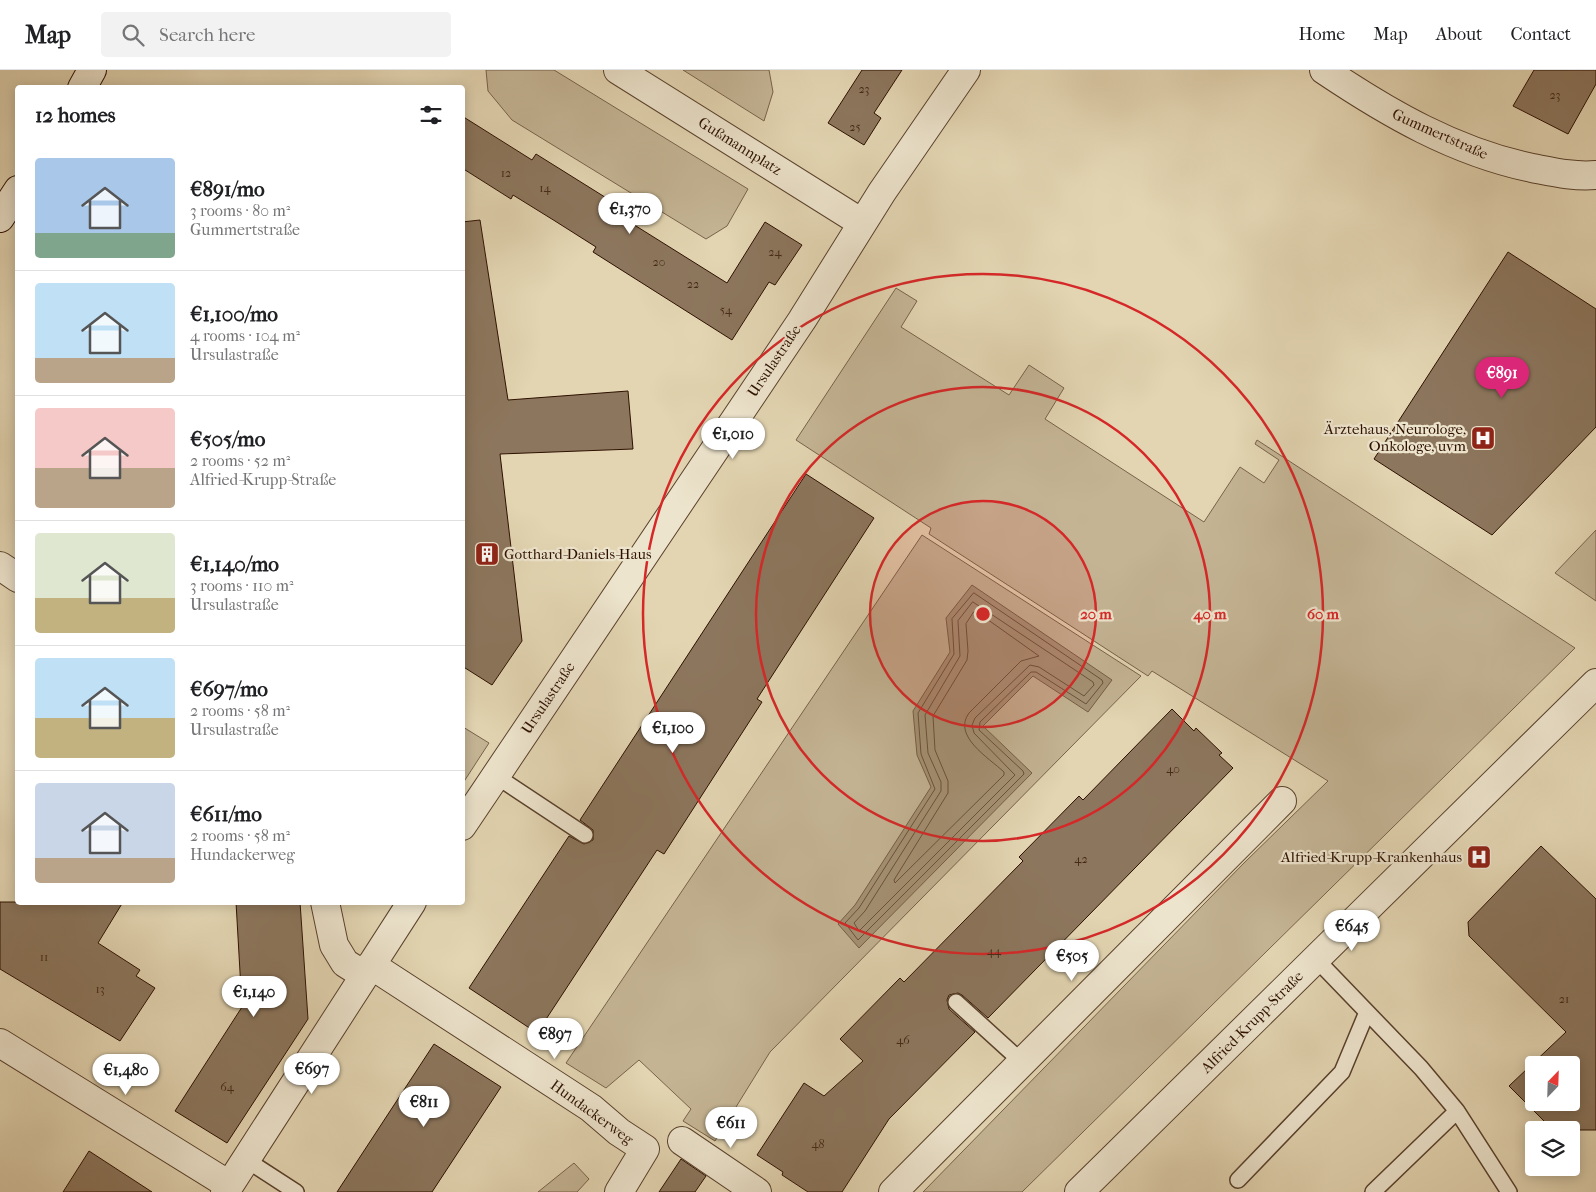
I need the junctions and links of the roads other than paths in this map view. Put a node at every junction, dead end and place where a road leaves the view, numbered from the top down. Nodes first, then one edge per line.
1 (92, 70) edge
2 (618, 70) edge
3 (966, 70) edge
4 (1324, 70) edge
5 (84, 85) edge
6 (1596, 176) edge
7 (15, 195) edge
8 (0, 218) edge
9 (862, 223) junction
10 (0, 566) edge
11 (15, 576) edge
12 (1596, 683) edge
13 (496, 776) junction
14 (1282, 801) dead end
15 (465, 822) edge
16 (585, 834) dead end
17 (326, 905) edge
18 (410, 905) edge
19 (1316, 958) junction
20 (368, 970) junction
21 (956, 1002) dead end
22 (1367, 1012) junction
23 (0, 1044) edge
24 (1022, 1062) junction
25 (1457, 1111) junction
26 (682, 1141) dead end
27 (245, 1160) junction
28 (1238, 1180) dead end
29 (227, 1189) edge
30 (296, 1192) edge
31 (619, 1192) edge
32 (758, 1192) edge
33 (892, 1192) edge
34 (1079, 1192) edge
35 (1373, 1192) edge
36 (1510, 1192) edge

1 - 5 street
2 - 9 street, Gußmannplatz
3 - 9 street, Ursulastraße
4 - 6 street, Gummertstraße
7 - 8 street
9 - 13 street, Ursulastraße
10 - 11 street
12 - 19 street, Alfried-Krupp-Straße
13 - 15 street, Ursulastraße
13 - 16 lane
14 - 24 street
17 - 20 street
18 - 20 street
19 - 22 lane
19 - 34 street, Alfried-Krupp-Straße
20 - 27 street
20 - 31 street, Hundackerweg
21 - 24 lane
22 - 25 lane
22 - 28 lane
23 - 29 street
24 - 33 street
25 - 35 lane
25 - 36 lane
26 - 32 street
27 - 29 street
27 - 30 lane

